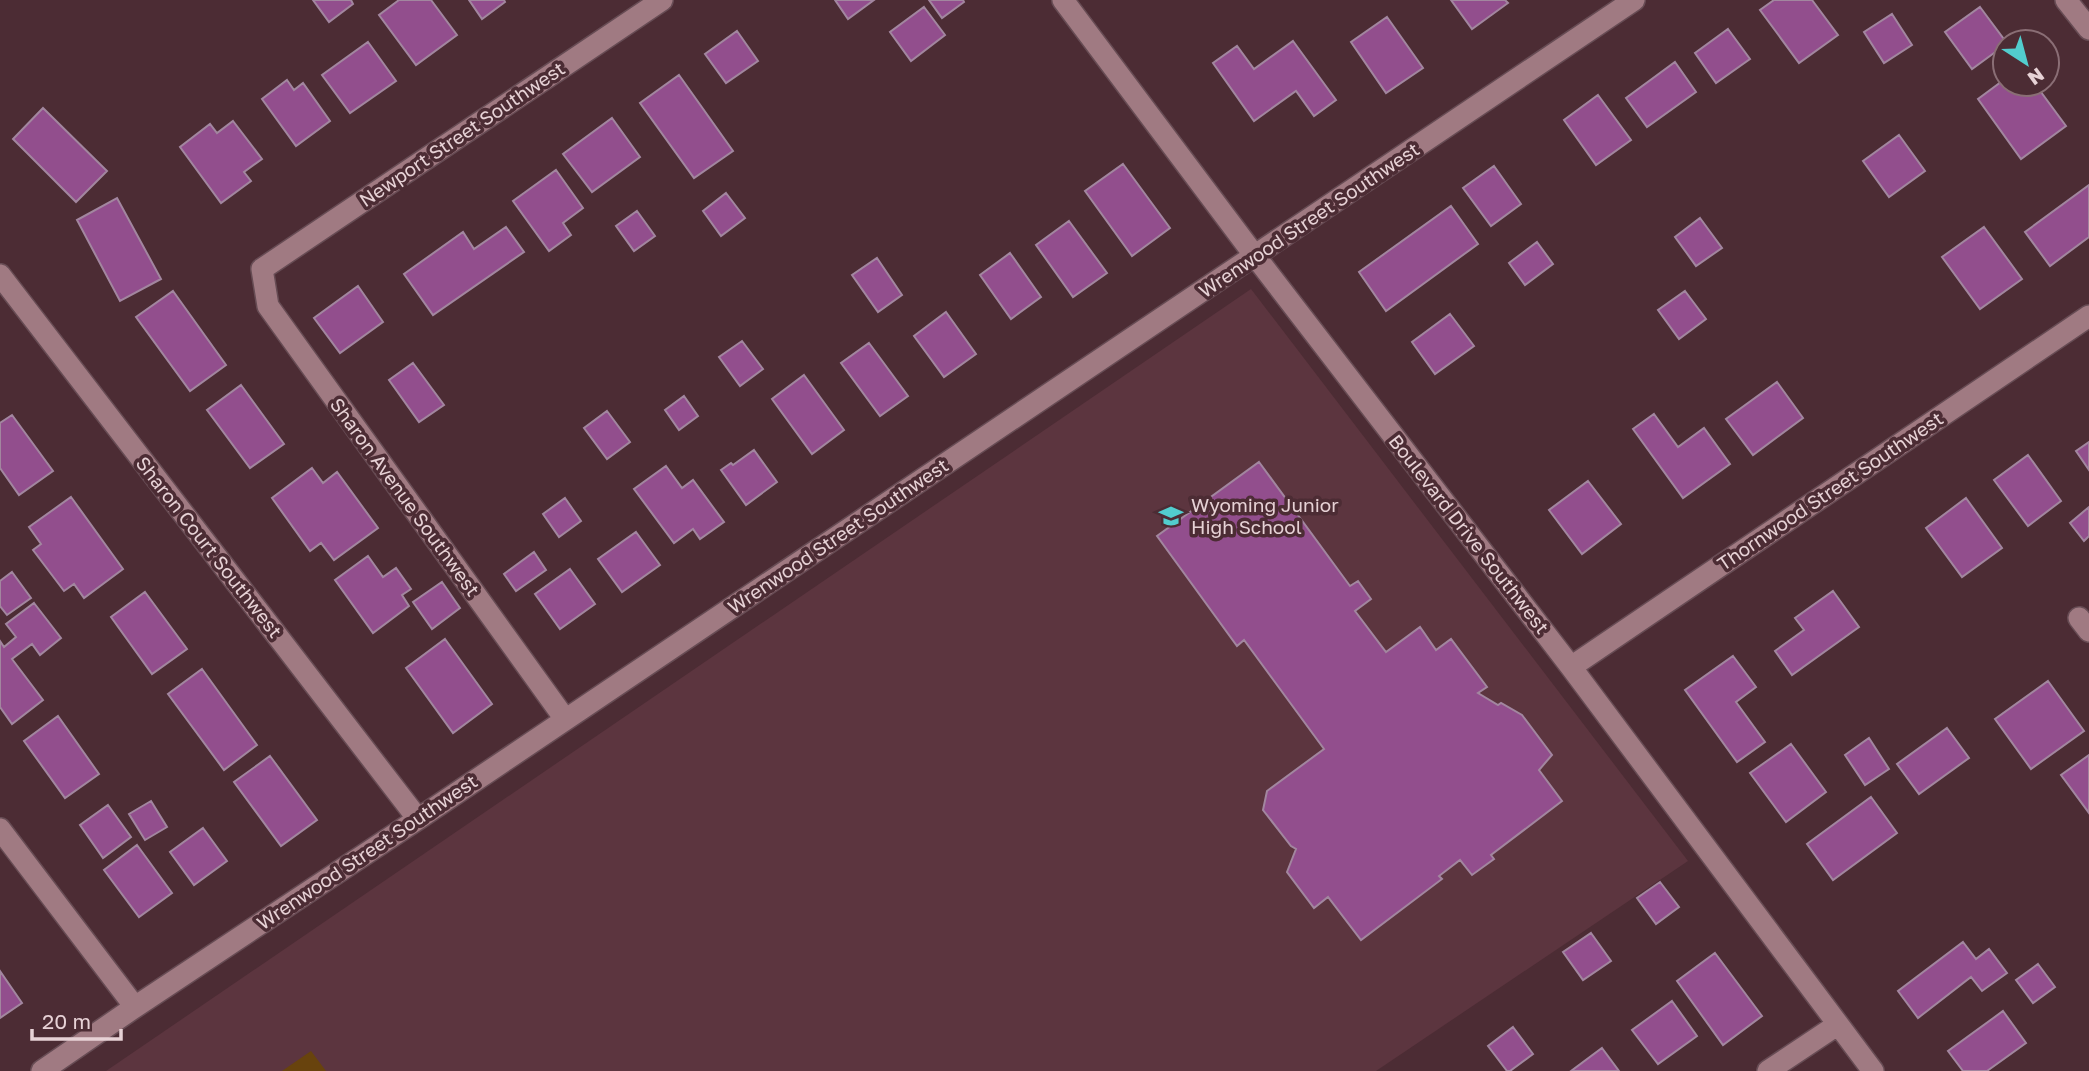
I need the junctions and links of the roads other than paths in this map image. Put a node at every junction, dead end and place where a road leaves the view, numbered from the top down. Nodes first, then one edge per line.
1 (662, 0) edge
2 (1063, 0) edge
3 (1634, 0) edge
4 (2066, 0) edge
5 (2089, 29) edge
6 (1255, 256) junction
7 (262, 269) joint
8 (0, 275) edge
9 (2089, 316) edge
10 (1571, 667) junction
11 (565, 719) junction
12 (418, 819) junction
13 (0, 829) edge
14 (135, 1007) junction
15 (1837, 1025) junction
16 (42, 1071) edge
17 (1768, 1071) edge
18 (1873, 1071) edge

1 - 7 street, Newport Street Southwest
2 - 6 street, Boulevard Drive Southwest
3 - 6 street, Wrenwood Street Southwest
4 - 5 street
6 - 10 street, Boulevard Drive Southwest
6 - 11 street, Wrenwood Street Southwest
7 - 11 street, Sharon Avenue Southwest
8 - 12 street, Sharon Court Southwest
9 - 10 street, Thornwood Street Southwest
10 - 15 street, Boulevard Drive Southwest
11 - 12 street, Wrenwood Street Southwest
12 - 14 street, Wrenwood Street Southwest
13 - 14 street
14 - 16 street, Wrenwood Street Southwest
15 - 17 street
15 - 18 street, Boulevard Drive Southwest

